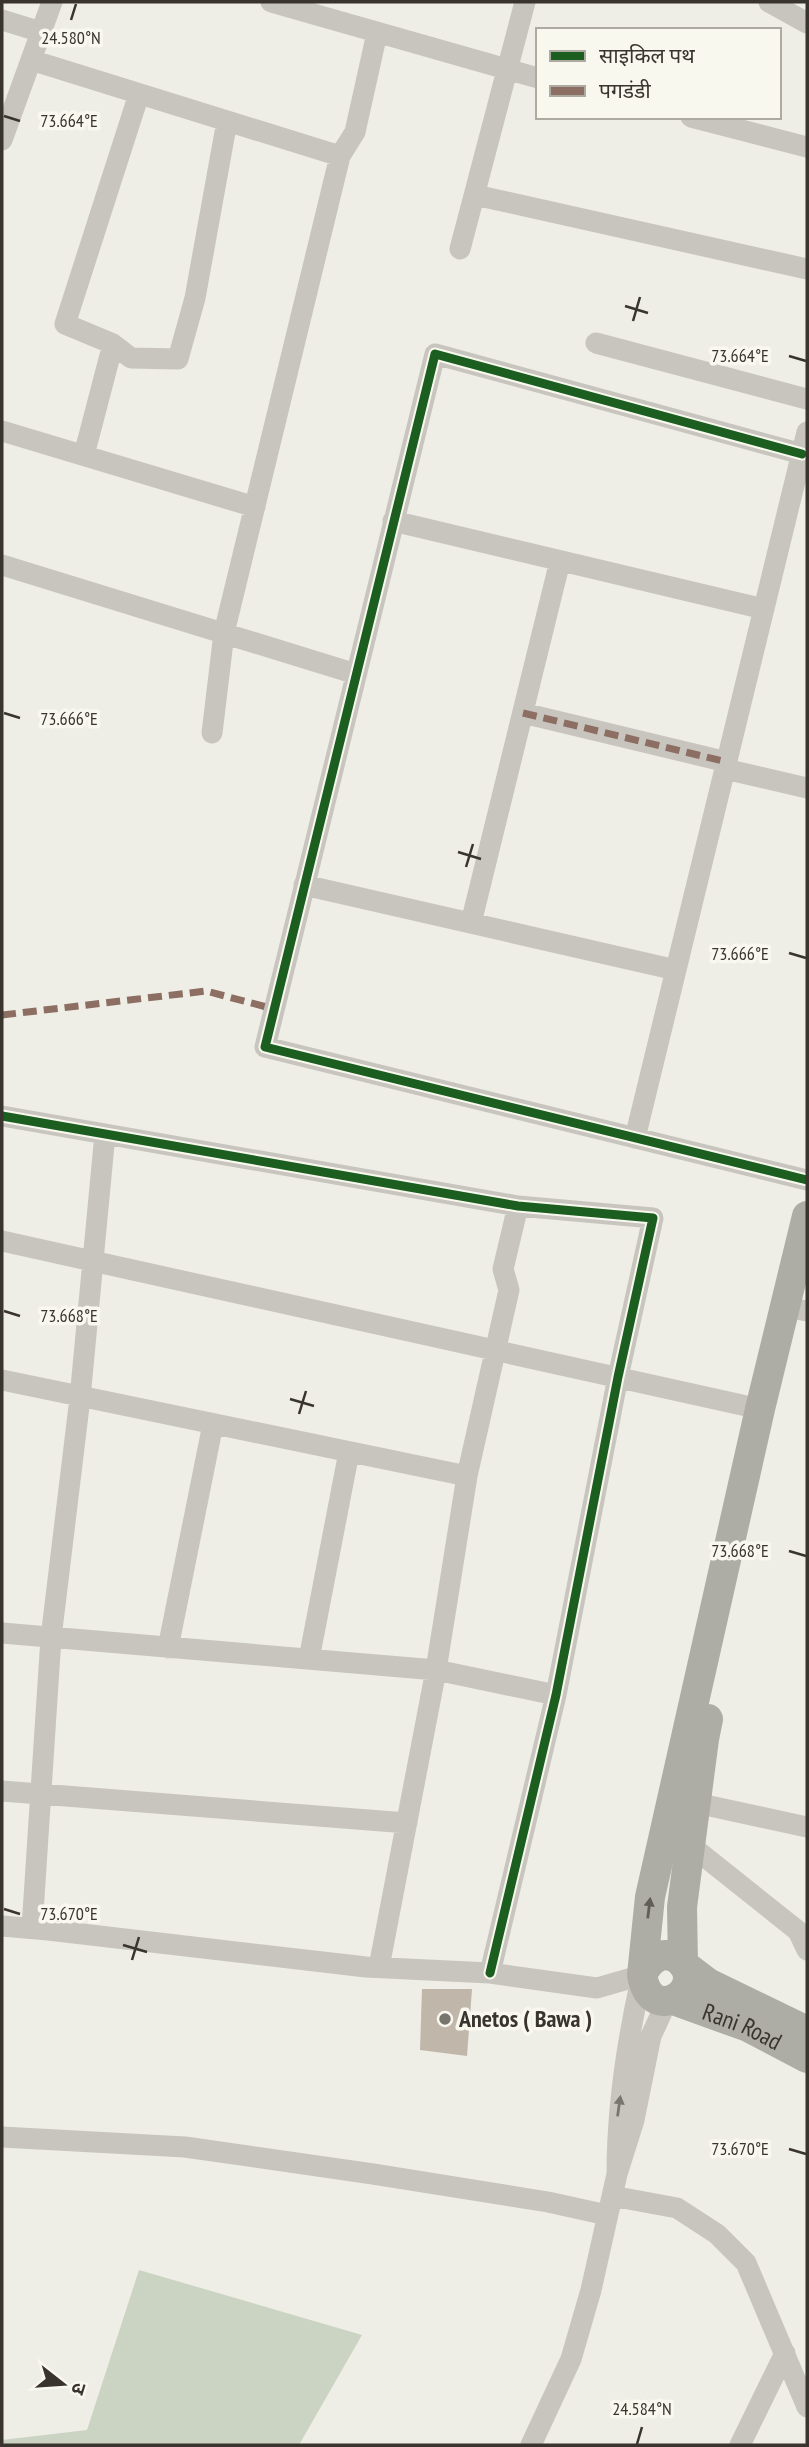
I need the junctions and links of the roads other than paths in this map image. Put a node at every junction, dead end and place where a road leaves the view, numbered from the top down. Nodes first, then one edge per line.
1 (52, 2) edge
2 (271, 2) edge
3 (525, 2) edge
4 (769, 2) edge
5 (2, 20) edge
6 (807, 23) edge
7 (41, 32) junction
8 (377, 33) junction
9 (31, 60) junction
10 (507, 71) junction
11 (536, 78) edge
12 (139, 94) junction
13 (699, 119) edge
14 (227, 121) junction
15 (2, 140) edge
16 (807, 147) edge
17 (340, 156) junction
18 (475, 195) junction
19 (460, 249) dead end
20 (807, 269) edge
21 (596, 343) dead end
22 (113, 344) junction
23 (807, 399) edge
24 (2, 430) edge
25 (807, 432) edge
26 (802, 454) junction
27 (84, 455) junction
28 (255, 507) junction
29 (393, 521) junction
30 (560, 561) junction
31 (2, 565) edge
32 (764, 609) junction
33 (224, 633) junction
34 (356, 674) junction
35 (523, 713) junction
36 (212, 733) dead end
37 (726, 765) junction
38 (807, 788) edge
39 (304, 885) junction
40 (471, 923) junction
41 (676, 970) junction
42 (2, 1116) edge
43 (105, 1134) junction
44 (635, 1138) junction
45 (807, 1180) edge
46 (518, 1206) junction
47 (807, 1216) edge
48 (2, 1241) edge
49 (92, 1260) junction
50 (801, 1308) edge
51 (496, 1350) junction
52 (618, 1377) junction
53 (2, 1380) edge
54 (80, 1398) junction
55 (760, 1409) junction
56 (213, 1424) junction
57 (349, 1452) junction
58 (467, 1476) junction
59 (2, 1633) edge
60 (51, 1638) junction
61 (168, 1648) junction
62 (309, 1659) junction
63 (436, 1670) junction
64 (556, 1695) junction
65 (2, 1791) edge
66 (41, 1794) junction
67 (696, 1803) junction
68 (407, 1823) junction
69 (807, 1827) edge
70 (690, 1845) junction
71 (2, 1926) edge
72 (32, 1928) junction
73 (807, 1950) edge
74 (683, 1964) junction
75 (379, 1967) junction
76 (490, 1973) junction
77 (642, 1975) junction
78 (673, 2000) junction
79 (807, 2031) edge
80 (807, 2058) edge
81 (2, 2137) edge
82 (617, 2174) junction
83 (610, 2206) junction
84 (785, 2353) junction
85 (807, 2407) edge
86 (531, 2445) edge
87 (740, 2445) edge

1 - 7 street
2 - 8 street
3 - 10 street
4 - 6 street
5 - 7 street
7 - 9 street
8 - 10 street
8 - 17 street
9 - 12 street
9 - 15 street
10 - 11 street
10 - 18 street
12 - 14 street
12 - 22 street
13 - 16 street
14 - 17 street
14 - 22 street
17 - 28 street
18 - 19 street
18 - 20 street
21 - 23 street
22 - 27 street
24 - 27 street
25 - 26 street
26 - 29 street
26 - 32 street
27 - 28 street
28 - 33 street
29 - 30 street
29 - 34 street
30 - 32 street
30 - 35 street
31 - 33 street
32 - 37 street
33 - 34 street
33 - 36 street
34 - 39 street
35 - 37 street
35 - 40 street
37 - 38 street
37 - 41 street
39 - 40 street
39 - 44 street
40 - 41 street
41 - 44 street
42 - 43 street
43 - 46 street
43 - 49 street
44 - 45 street
46 - 51 street
46 - 52 street
47 - 50 highway
48 - 49 street
49 - 51 street
49 - 54 street
50 - 55 highway
50 - 67 highway
51 - 52 street
51 - 58 street
52 - 55 street
52 - 64 street
53 - 54 street
54 - 56 street
54 - 60 street
77 -> 55 highway
56 - 57 street
56 - 61 street
57 - 58 street
57 - 62 street
58 - 63 street
59 - 60 street
60 - 61 street
60 - 66 street
61 - 62 street
62 - 63 street
63 - 64 street
63 - 68 street
64 - 76 street
65 - 66 street
66 - 68 street
66 - 72 street
67 - 69 street
67 - 70 highway
68 - 75 street
70 - 73 street
70 - 74 highway
71 - 72 street
72 - 75 street
74 - 77 highway
74 - 78 highway
74 - 79 highway
75 - 76 street
76 - 77 street
77 - 78 highway
82 -> 77 street
78 - 80 highway, Rani Road
78 - 82 street
81 - 83 street
82 - 83 street
83 - 84 street
83 - 86 street
84 - 85 street
84 - 87 street

